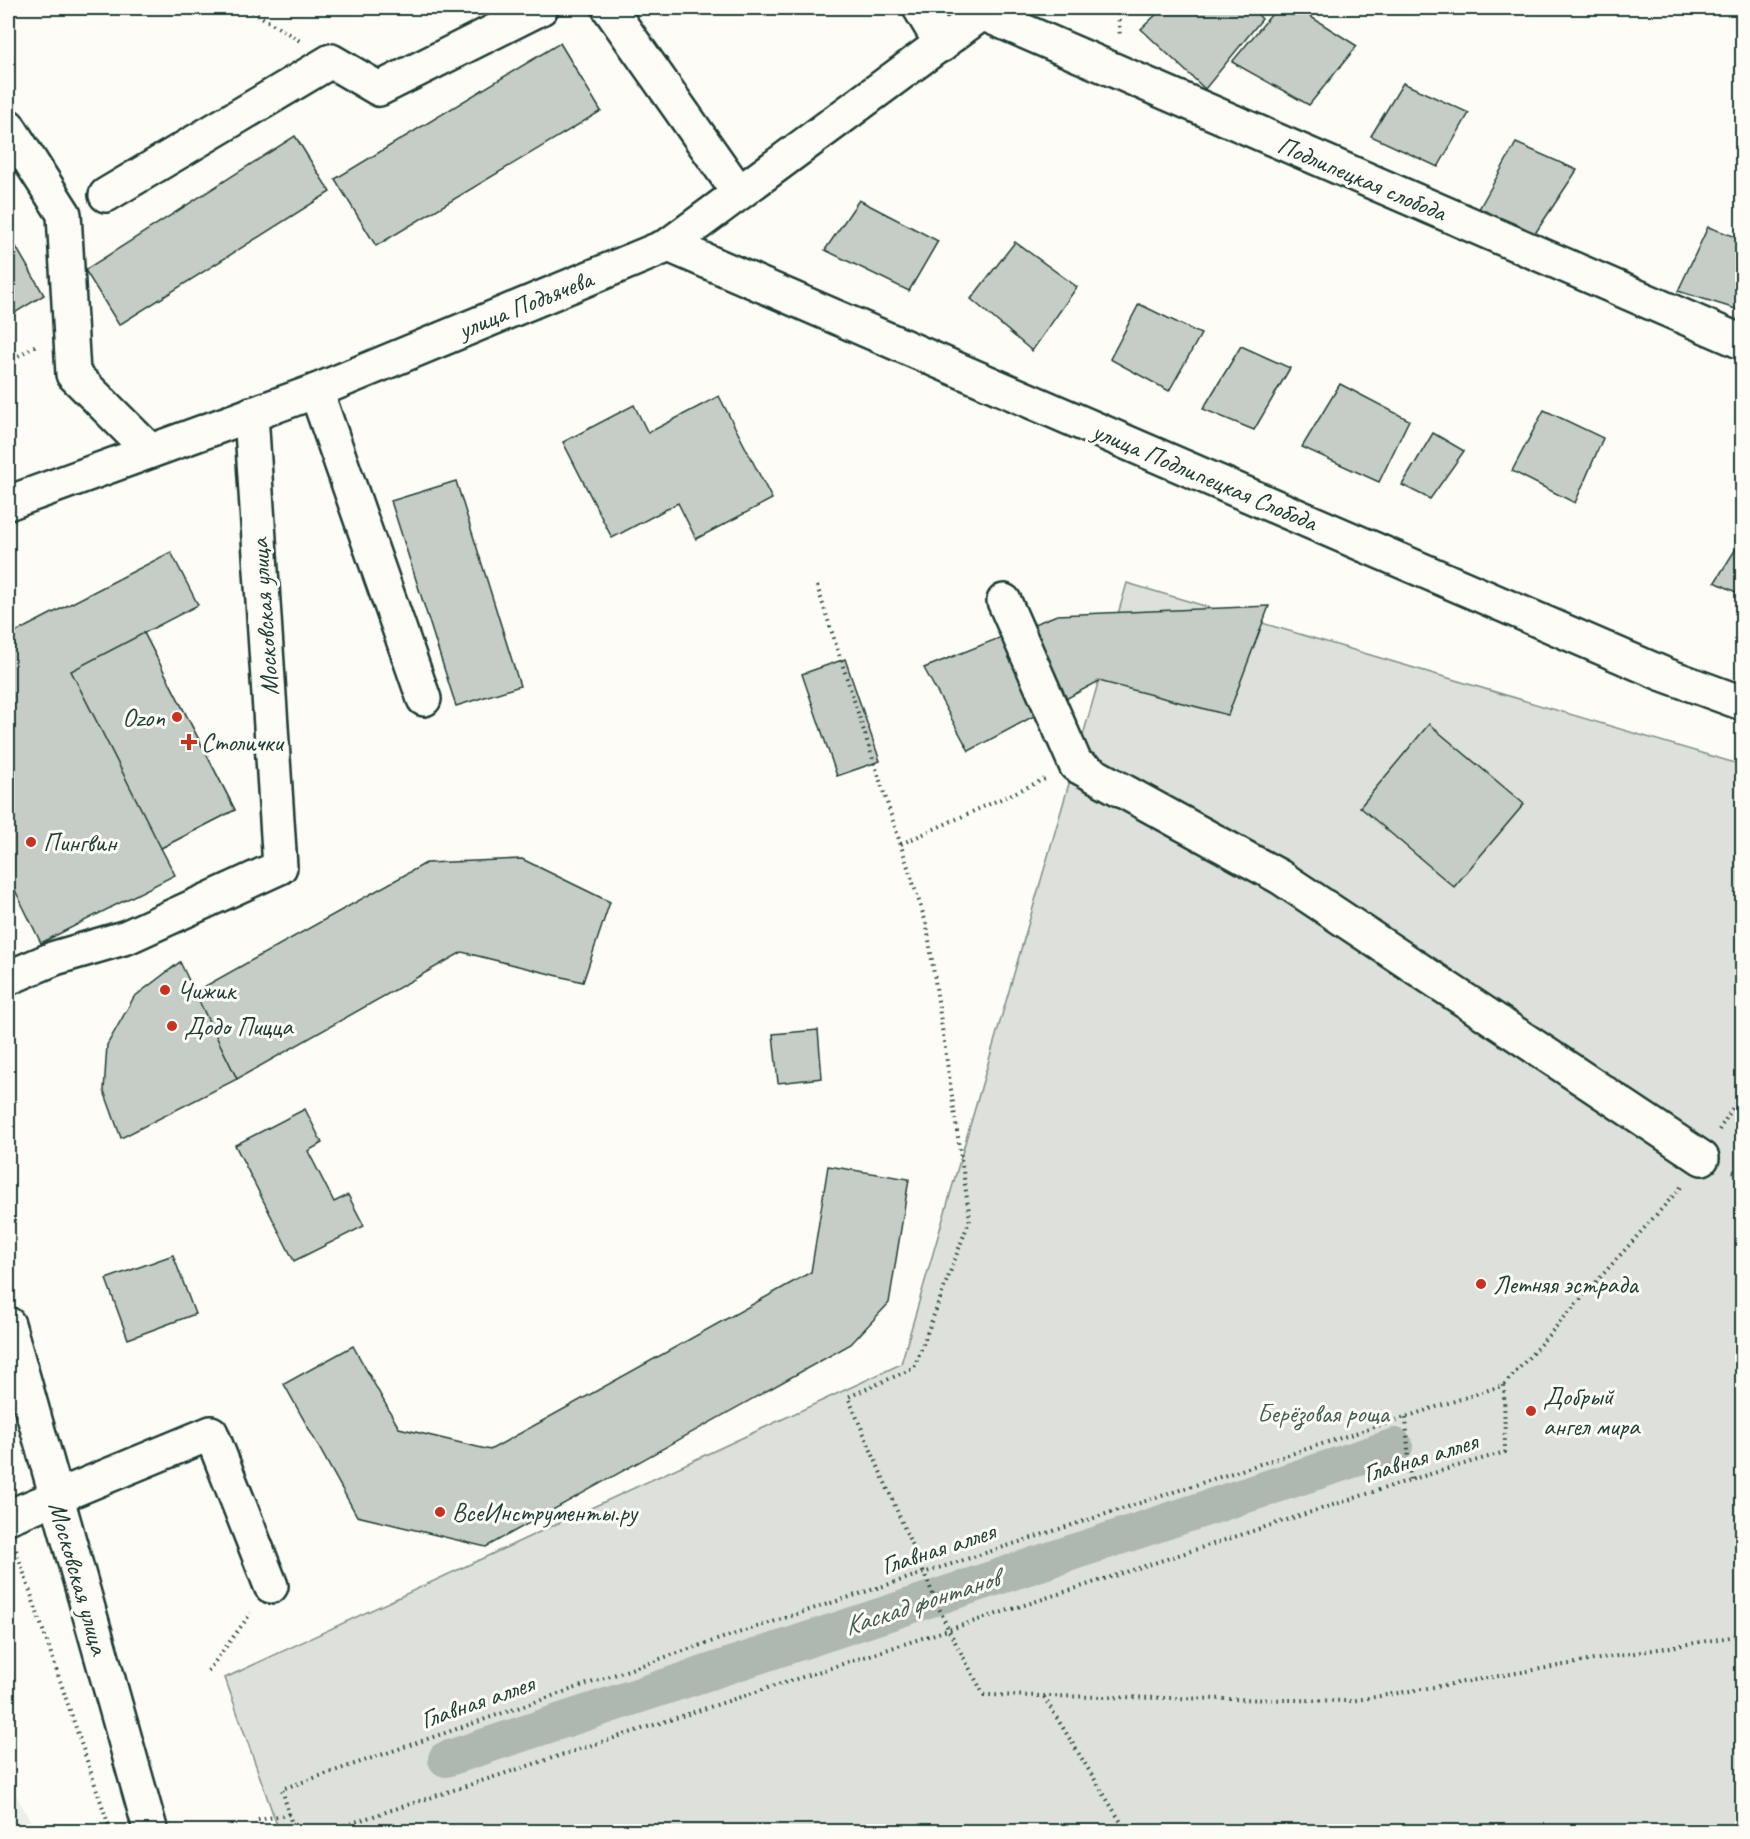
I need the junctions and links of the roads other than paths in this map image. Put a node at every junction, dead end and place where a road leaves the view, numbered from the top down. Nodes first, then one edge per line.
1 (541, 8) edge
2 (609, 8) edge
3 (920, 8) edge
4 (986, 10) edge
5 (942, 45) junction
6 (8, 126) edge
7 (739, 193) junction
8 (106, 195) dead end
9 (669, 245) junction
10 (1743, 342) edge
11 (316, 391) junction
12 (251, 414) junction
13 (149, 450) junction
14 (8, 504) edge
15 (1004, 601) dead end
16 (424, 699) dead end
17 (1743, 703) edge
18 (8, 978) edge
19 (1702, 1158) road end
20 (8, 1324) edge
21 (54, 1495) junction
22 (11, 1531) edge
23 (271, 1586) road end
24 (152, 1832) edge

1 - 8 street
2 - 7 street
3 - 5 street
4 - 5 street, улица Подъячева
4 - 10 street, Подлипецкая слобода
5 - 7 street, улица Подъячева
6 - 13 street
7 - 9 street, улица Подъячева
9 - 11 street, улица Подъячева
9 - 17 street, улица Подлипецкая Слобода
11 - 12 street, улица Подъячева
11 - 16 street
12 - 13 street, улица Подъячева
12 - 18 street, Московская улица
13 - 14 street, улица Подъячева
15 - 19 street
20 - 21 street, Московская улица
21 - 22 street
21 - 23 street
21 - 24 street, Московская улица

